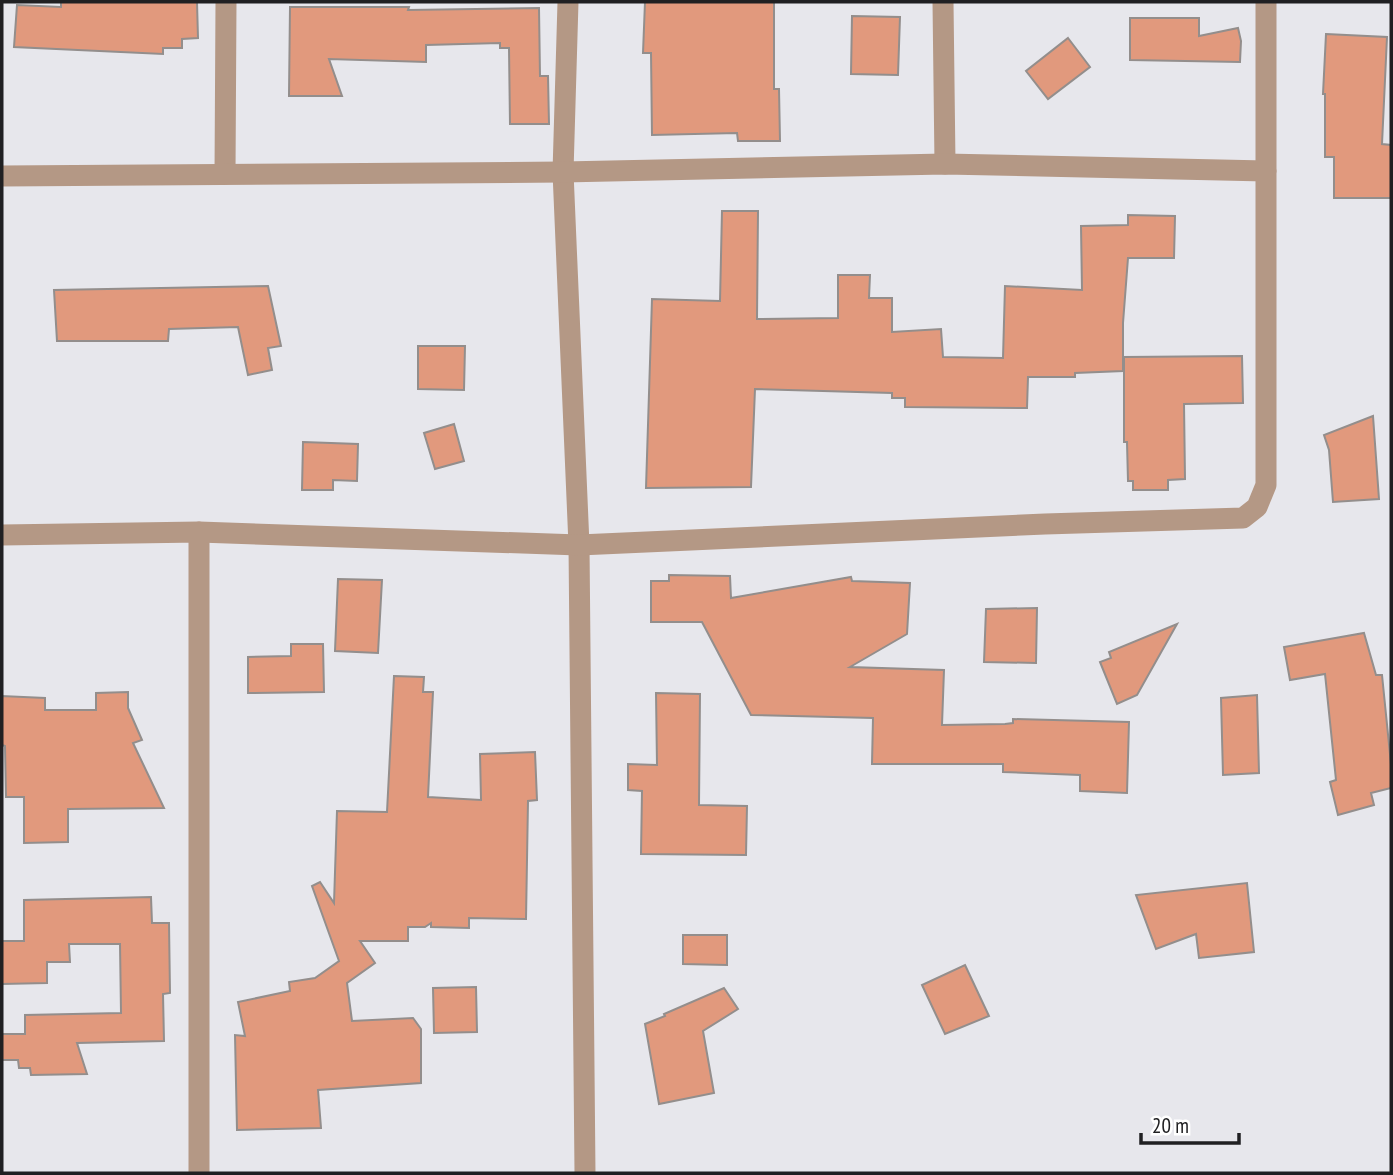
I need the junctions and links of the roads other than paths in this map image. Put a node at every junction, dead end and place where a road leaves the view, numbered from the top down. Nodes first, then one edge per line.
1 (226, 2) edge
2 (568, 2) edge
3 (943, 2) edge
4 (1266, 2) edge
5 (945, 164) junction
6 (1266, 171) junction
7 (563, 172) junction
8 (225, 174) junction
9 (2, 176) edge
10 (199, 532) junction
11 (2, 535) edge
12 (579, 545) junction
13 (199, 1173) edge
14 (585, 1173) edge

1 - 8 street
2 - 7 street
3 - 5 street
4 - 6 street
5 - 6 street
5 - 7 street
6 - 12 street
7 - 8 street
7 - 12 street
8 - 9 street
10 - 11 street
10 - 12 street
10 - 13 street
12 - 14 street

